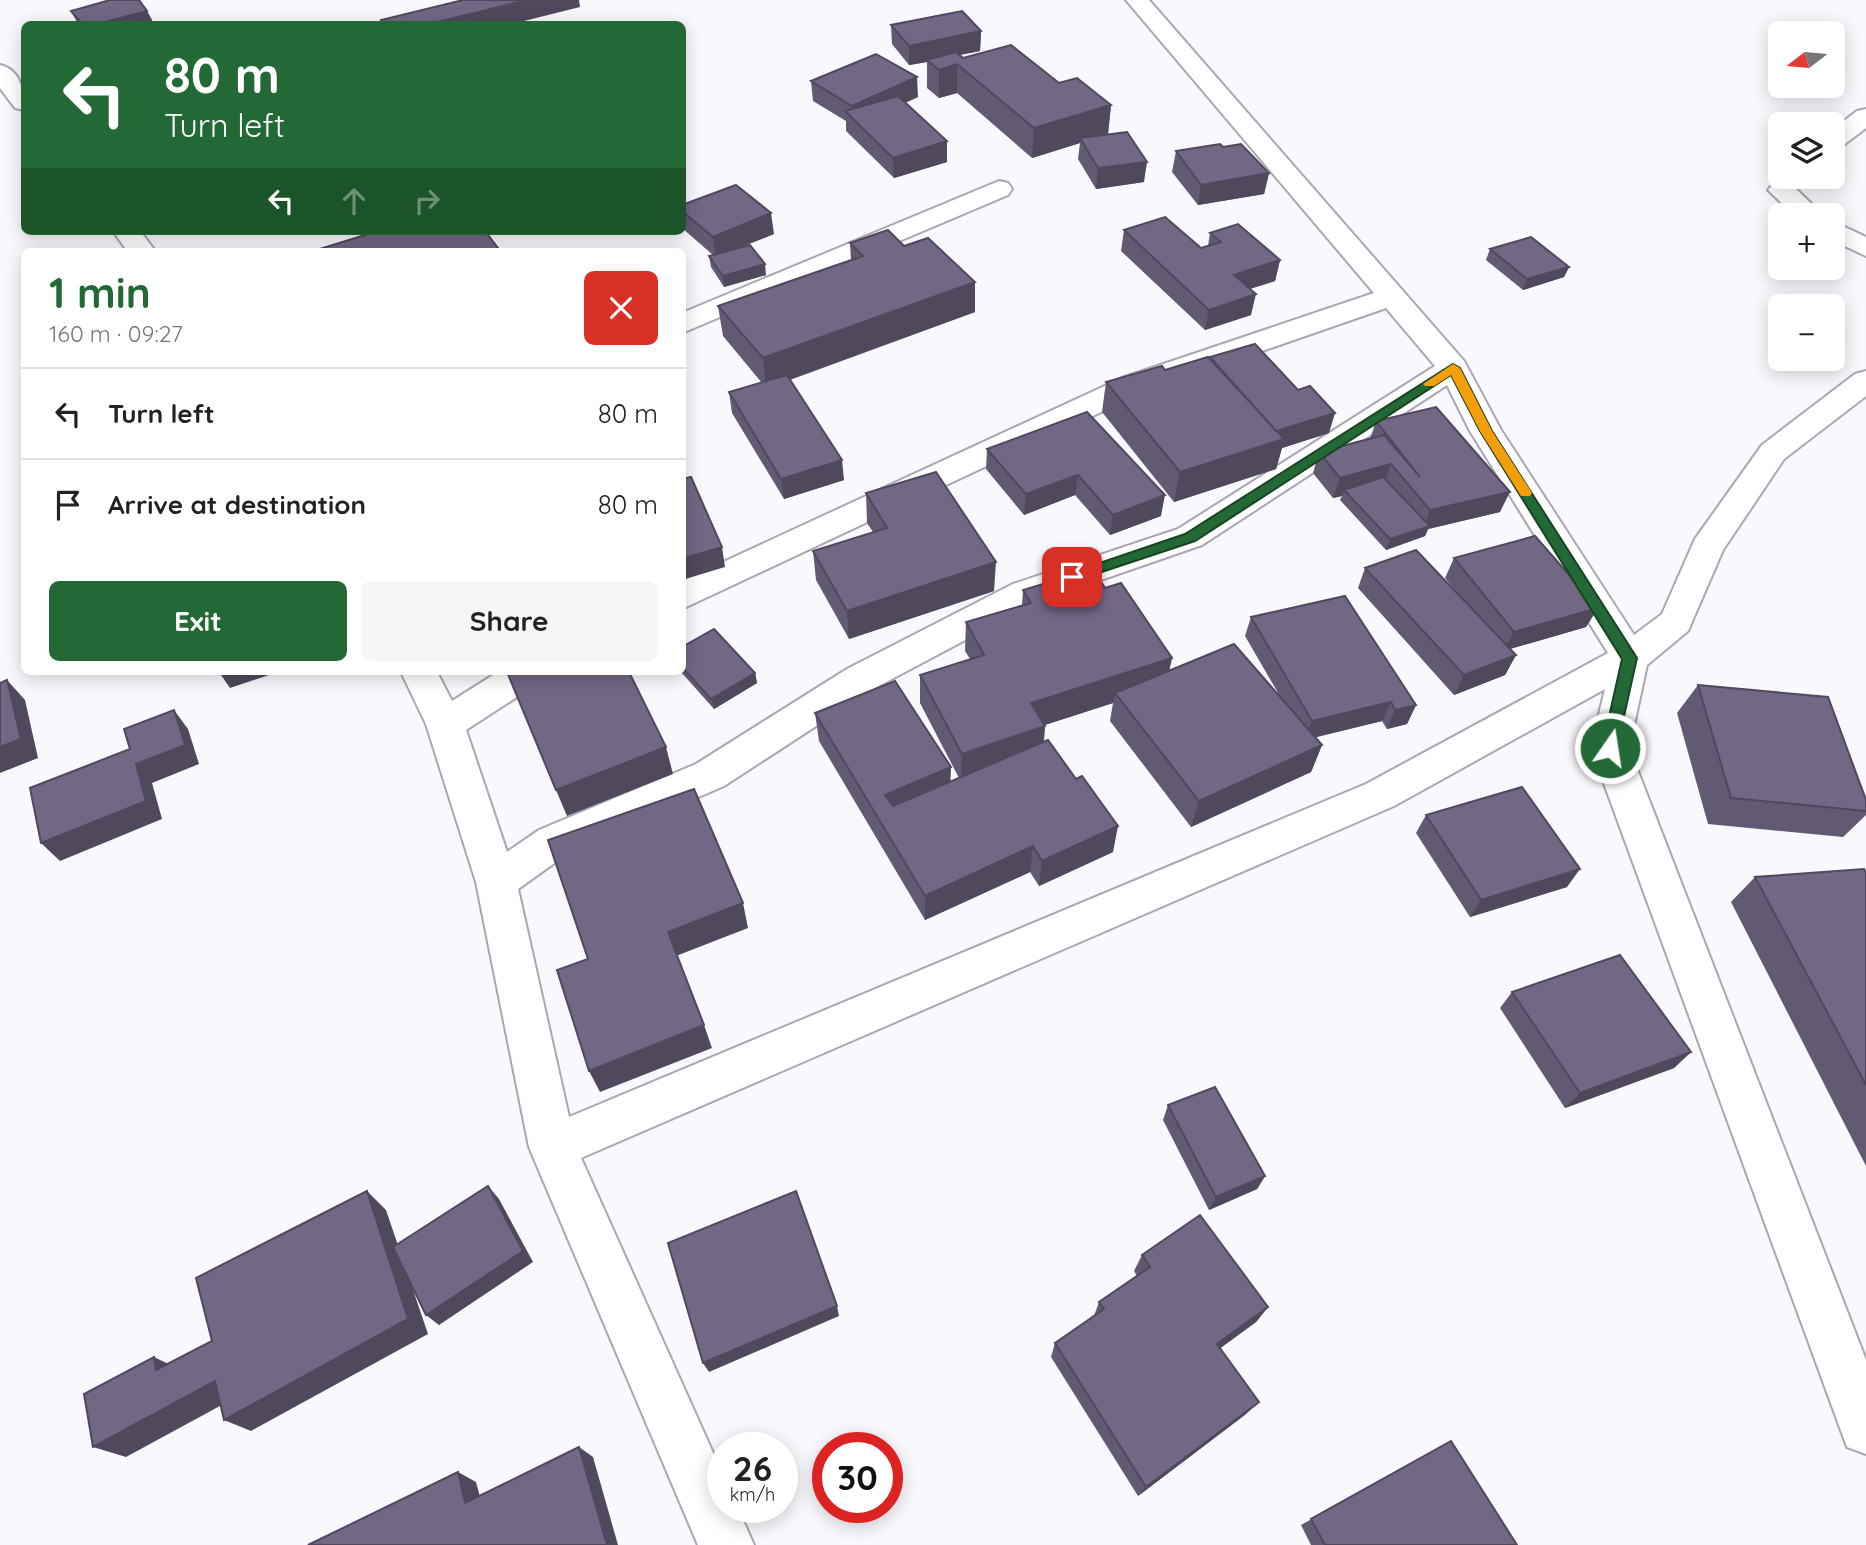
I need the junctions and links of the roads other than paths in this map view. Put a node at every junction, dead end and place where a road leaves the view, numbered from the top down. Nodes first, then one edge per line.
1 (1137, 0) edge
2 (0, 72) edge
3 (21, 99) edge
4 (1866, 116) edge
5 (1845, 132) edge
6 (999, 189) dead end
7 (1782, 189) edge
8 (1796, 203) edge
9 (1845, 236) edge
10 (1866, 248) edge
11 (1391, 297) junction
12 (686, 322) edge
13 (1453, 368) junction
14 (1866, 381) edge
15 (686, 594) edge
16 (1630, 658) junction
17 (420, 675) edge
18 (522, 675) edge
19 (445, 724) junction
20 (496, 882) junction
21 (552, 1147) junction
22 (1866, 1428) edge
23 (726, 1545) edge

1 - 11 street
2 - 3 street
4 - 5 street
6 - 12 street
7 - 8 street
9 - 10 street
11 - 13 street
11 - 15 street
13 - 16 street
13 - 20 street
14 - 16 street
16 - 21 street
16 - 22 street
17 - 19 street
18 - 19 street
19 - 20 street
20 - 21 street
21 - 23 street

